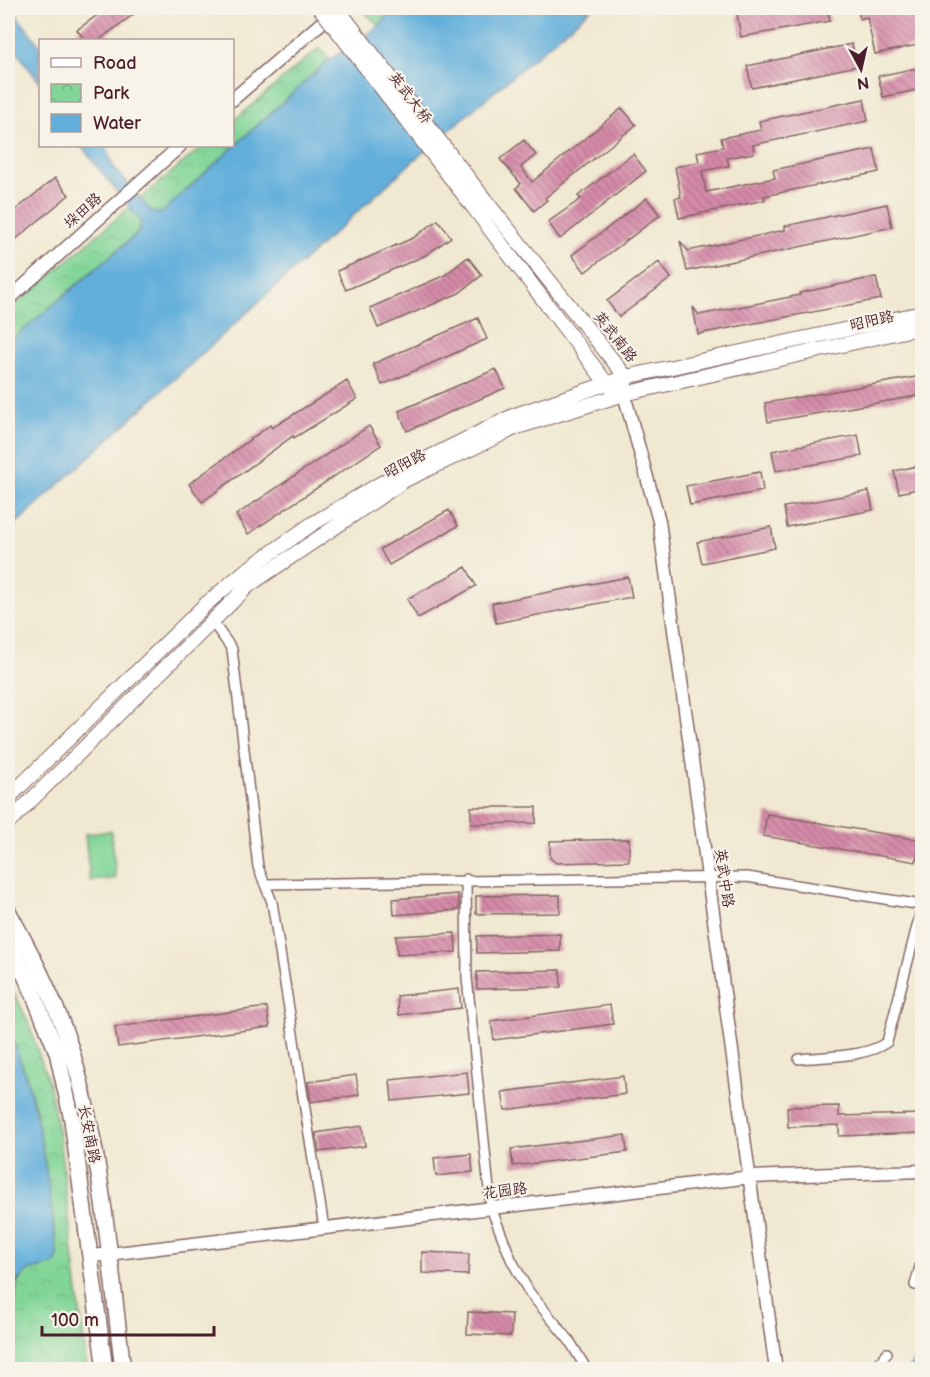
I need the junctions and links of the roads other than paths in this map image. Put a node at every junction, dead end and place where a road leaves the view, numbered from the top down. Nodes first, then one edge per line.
1 (320, 8) edge
2 (338, 8) edge
3 (234, 98) edge
4 (179, 147) edge
5 (480, 204) junction
6 (8, 300) edge
7 (922, 312) edge
8 (922, 327) edge
9 (626, 377) junction
10 (608, 384) junction
11 (624, 394) junction
12 (211, 620) junction
13 (8, 798) edge
14 (8, 823) edge
15 (709, 878) junction
16 (466, 879) junction
17 (265, 884) junction
18 (922, 906) edge
19 (8, 911) edge
20 (8, 942) edge
21 (799, 1059) dead end
22 (922, 1171) edge
23 (750, 1178) junction
24 (491, 1208) junction
25 (324, 1228) junction
26 (109, 1254) junction
27 (92, 1256) junction
28 (922, 1259) edge
29 (915, 1285) dead end
30 (888, 1353) dead end
31 (105, 1370) edge
32 (123, 1370) edge
33 (587, 1370) edge
34 (776, 1370) edge
35 (874, 1370) edge

1 - 5 main road, 英武大桥, bridge
2 - 3 street
2 - 5 main road, 英武大桥, bridge
4 - 6 street, 垛田路
5 - 9 main road, 英武南路
5 - 10 main road
7 - 9 main road, 昭阳路
8 - 11 main road, 昭阳路
9 - 10 main road, 昭阳路
9 - 11 main road, 英武南路
10 - 11 main road
10 - 13 main road, 昭阳路
11 - 12 main road, 昭阳路
11 - 15 street, 英武中路
12 - 14 main road, 昭阳路
12 - 17 street
15 - 16 street
15 - 18 street
15 - 23 street, 英武中路
16 - 17 street
16 - 24 street
17 - 25 street
18 - 21 street
19 - 26 main road, 长安南路
20 - 27 main road, 长安南路
22 - 23 street, 花园路
23 - 24 street, 花园路
23 - 34 street, 英武中路
24 - 25 street, 花园路
24 - 33 street
25 - 26 street, 花园路
26 - 27 street, 花园路
26 - 32 main road, 长安南路
27 - 31 main road, 长安南路
28 - 29 street
30 - 35 street

